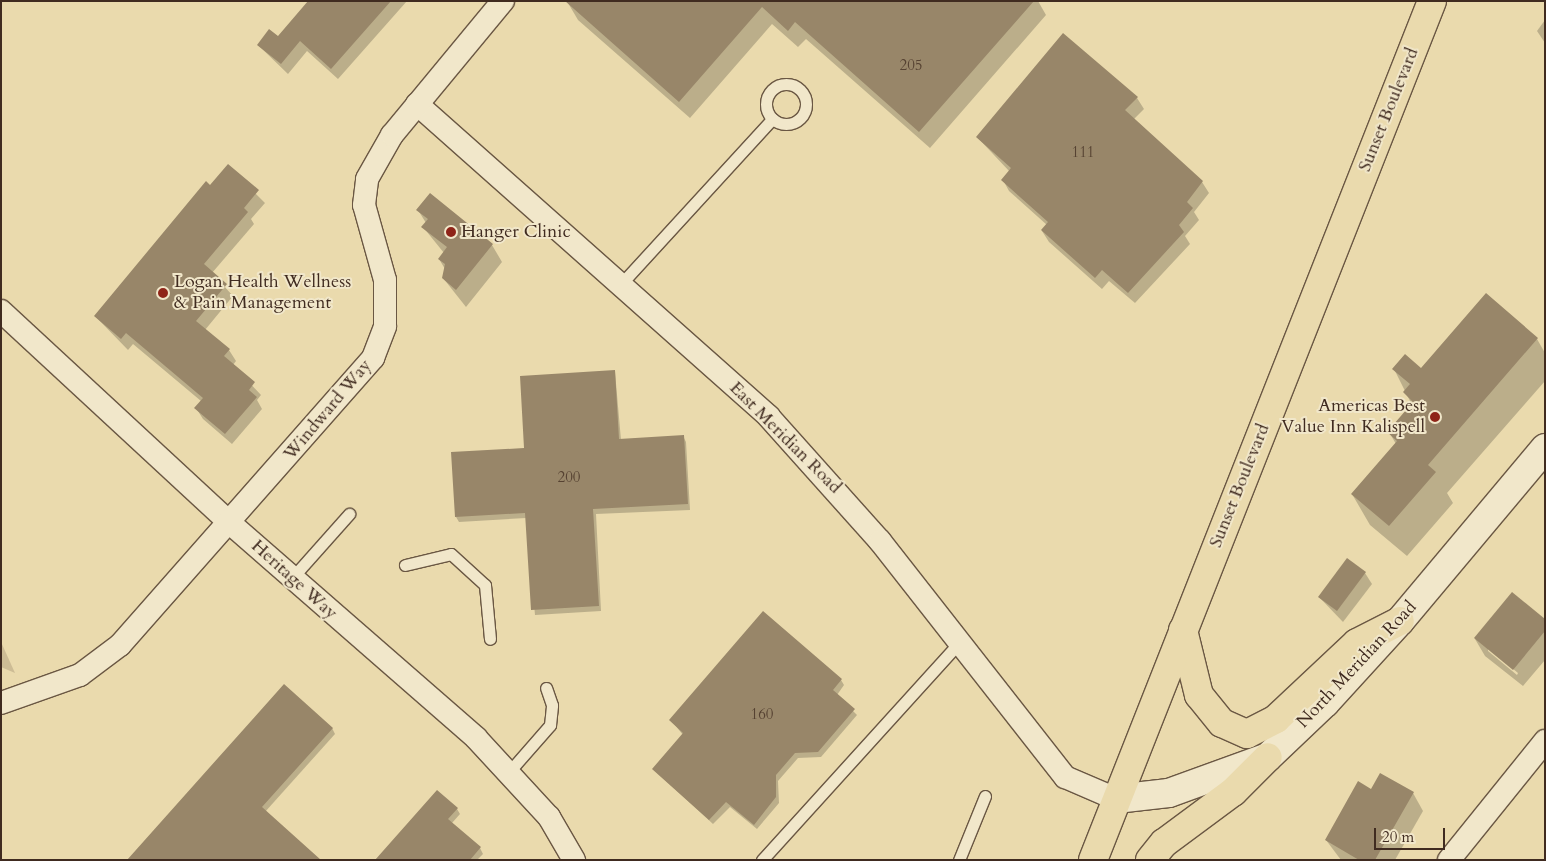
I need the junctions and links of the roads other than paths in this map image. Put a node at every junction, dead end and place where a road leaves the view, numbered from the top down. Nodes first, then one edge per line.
1 (503, 1) edge
2 (1432, 1) edge
3 (418, 104) junction
4 (772, 119) dead end
5 (622, 284) junction
6 (1, 311) edge
7 (1545, 448) edge
8 (349, 514) dead end
9 (231, 524) junction
10 (405, 566) dead end
11 (292, 578) junction
12 (1400, 620) junction
13 (1182, 630) junction
14 (490, 639) dead end
15 (958, 644) junction
16 (546, 688) dead end
17 (1, 703) edge
18 (1545, 741) edge
19 (1268, 757) junction
20 (508, 773) junction
21 (985, 796) dead end
22 (1116, 799) junction
23 (574, 860) edge
24 (762, 860) edge
25 (959, 860) edge
26 (1093, 860) edge
27 (1150, 860) edge
28 (1449, 860) edge

1 - 3 street, Windward Way
2 - 13 main road, Sunset Boulevard
3 - 5 street, East Meridian Road
3 - 9 street, Windward Way
4 - 5 lane
5 - 15 street, East Meridian Road
6 - 9 street, Heritage Way
7 - 12 main road, North Meridian Road
8 - 11 lane
9 - 11 street, Heritage Way
9 - 17 street, Windward Way
10 - 14 lane
11 - 20 street, Heritage Way
12 - 13 main road
12 - 19 main road, North Meridian Road
13 - 22 main road, Sunset Boulevard
15 - 22 street, East Meridian Road
15 - 24 lane
16 - 20 lane
18 - 28 street
19 - 22 main road, North Meridian Road
19 - 27 main road
20 - 23 street, Heritage Way
21 - 25 lane
22 - 26 main road, Sunset Boulevard

